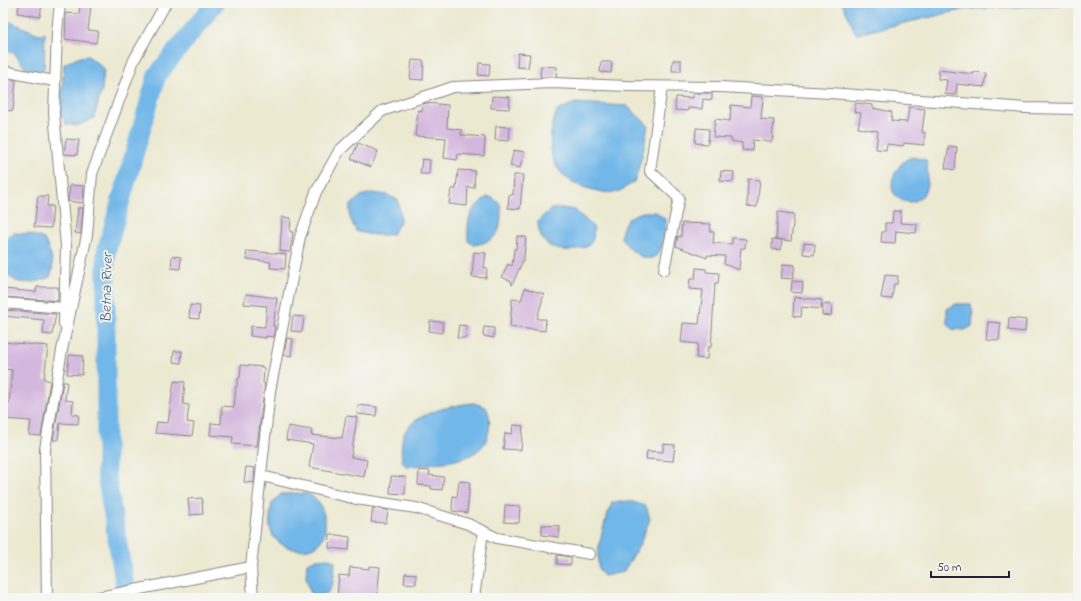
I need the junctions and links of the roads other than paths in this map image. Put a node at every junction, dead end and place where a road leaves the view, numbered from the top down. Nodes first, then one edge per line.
1 (60, 3) edge
2 (166, 3) edge
3 (3, 72) edge
4 (54, 80) junction
5 (662, 86) junction
6 (1078, 109) edge
7 (664, 270) dead end
8 (3, 303) edge
9 (64, 308) junction
10 (62, 350) junction
11 (262, 476) junction
12 (483, 531) junction
13 (590, 554) dead end
14 (251, 567) junction
15 (47, 598) edge
16 (94, 598) edge
17 (253, 598) edge
18 (474, 598) edge

1 - 4 street
2 - 10 street
3 - 4 street
4 - 9 street
5 - 6 street
5 - 7 street
5 - 11 street
8 - 9 street
9 - 10 street
10 - 15 street
11 - 12 street
11 - 14 street
12 - 13 street
12 - 18 street
14 - 16 street
14 - 17 street

